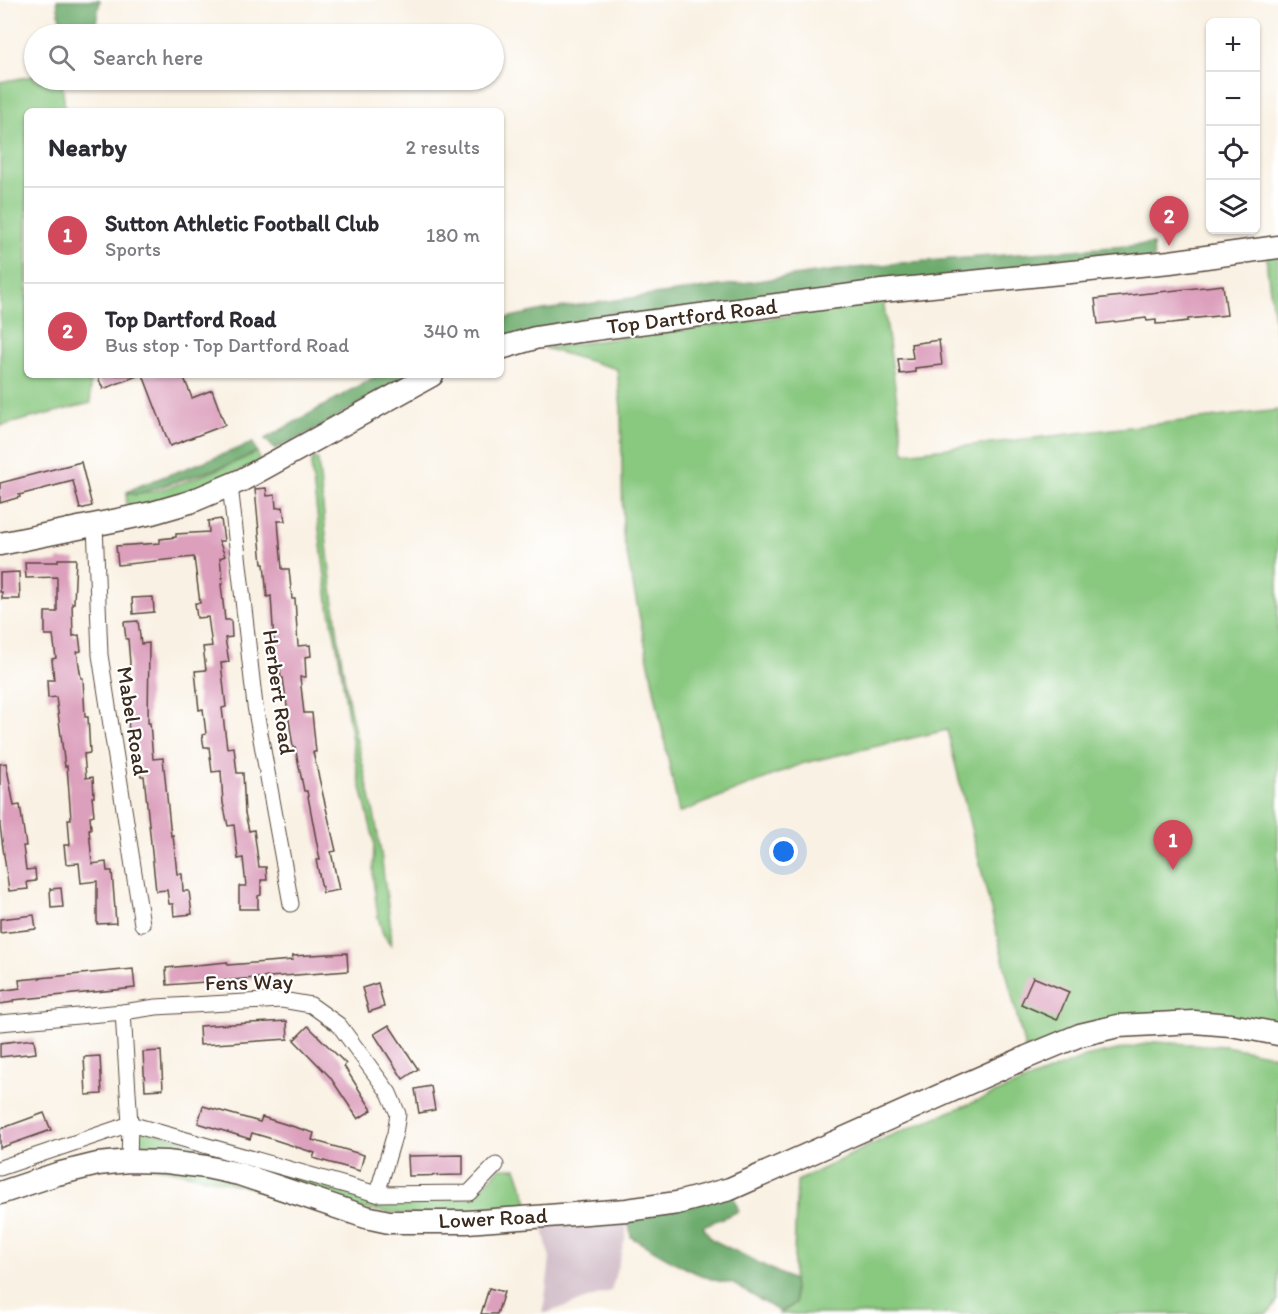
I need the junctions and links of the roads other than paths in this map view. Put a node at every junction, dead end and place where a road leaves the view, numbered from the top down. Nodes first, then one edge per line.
1 (1278, 247) edge
2 (504, 347) edge
3 (426, 378) edge
4 (230, 485) junction
5 (95, 524) junction
6 (0, 544) edge
7 (291, 904) dead end
8 (142, 924) dead end
9 (123, 1012) junction
10 (0, 1023) edge
11 (1278, 1034) edge
12 (130, 1124) junction
13 (129, 1161) junction
14 (496, 1166) dead end
15 (0, 1168) edge
16 (0, 1193) edge
17 (377, 1194) junction

1 - 2 street, Top Dartford Road
3 - 4 street
4 - 5 street
4 - 7 street, Herbert Road
5 - 6 street
5 - 8 street, Mabel Road
9 - 10 street, Fens Way
9 - 12 street
9 - 17 street, Fens Way
11 - 13 street, Lower Road
12 - 13 street
12 - 15 street
12 - 17 street, Lower Road
13 - 16 street, Lower Road
14 - 17 street, Lower Road

